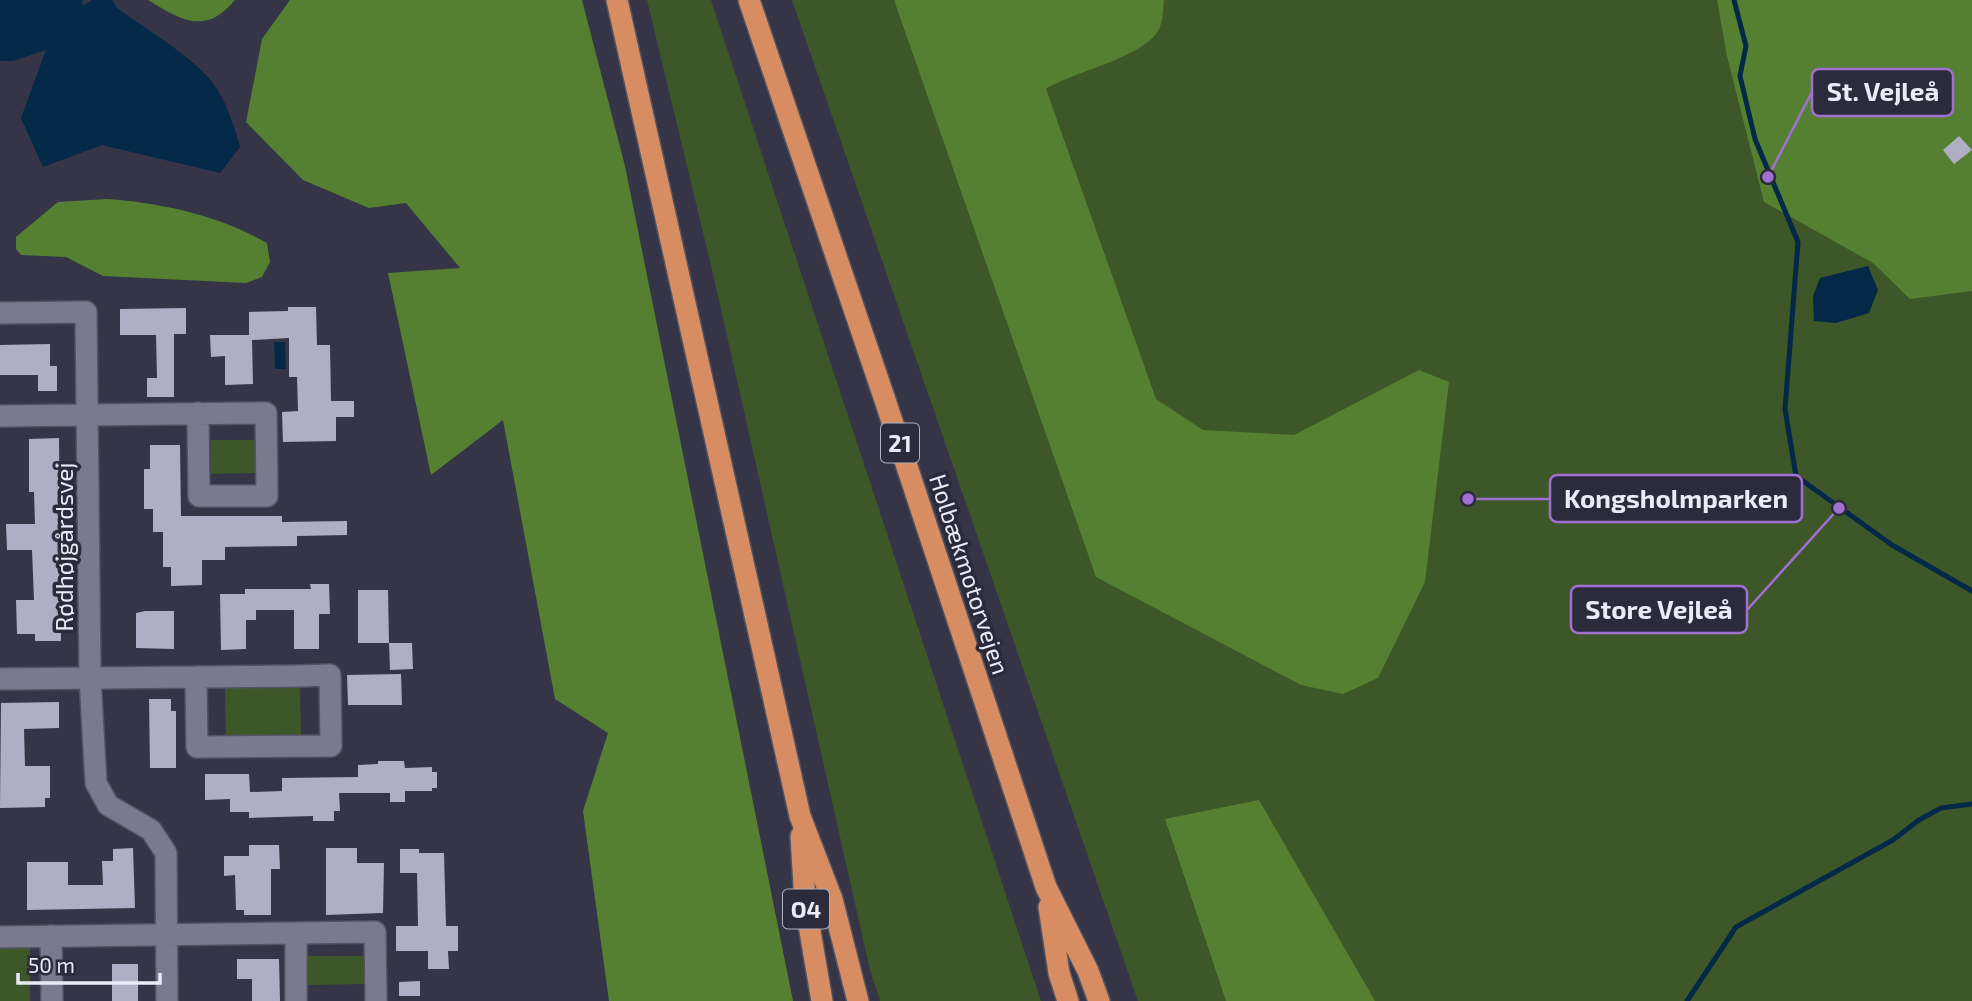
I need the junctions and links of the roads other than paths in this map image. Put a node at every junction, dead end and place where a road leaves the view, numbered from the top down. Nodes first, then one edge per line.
1 (617, 0) edge
2 (749, 0) edge
3 (0, 313) edge
4 (198, 413) junction
5 (88, 415) junction
6 (0, 416) edge
7 (196, 677) junction
8 (90, 678) junction
9 (0, 679) edge
10 (800, 816) junction
11 (1046, 887) junction
12 (296, 933) junction
13 (166, 935) junction
14 (51, 936) junction
15 (0, 937) edge
16 (52, 1001) edge
17 (167, 1001) edge
18 (296, 1001) edge
19 (376, 1001) edge
20 (822, 1001) edge
21 (858, 1001) edge
22 (1068, 1001) edge
23 (1099, 1001) edge

1 - 10 highway
2 - 11 highway, Holbækmotorvejen / 21
3 - 5 street, Rødhøjgårdsvej
4 - 4 street
4 - 5 street
5 - 6 street
5 - 8 street, Rødhøjgårdsvej
7 - 7 street
7 - 8 street
8 - 9 street
8 - 13 street, Rødhøjgårdsvej
10 - 20 highway, O4
10 - 21 highway
11 - 22 highway
11 - 23 highway, Holbækmotorvejen / 21
12 - 13 street
12 - 18 street
12 - 19 street
13 - 14 street
13 - 17 street, Rødhøjgårdsvej
14 - 15 street
14 - 16 street

